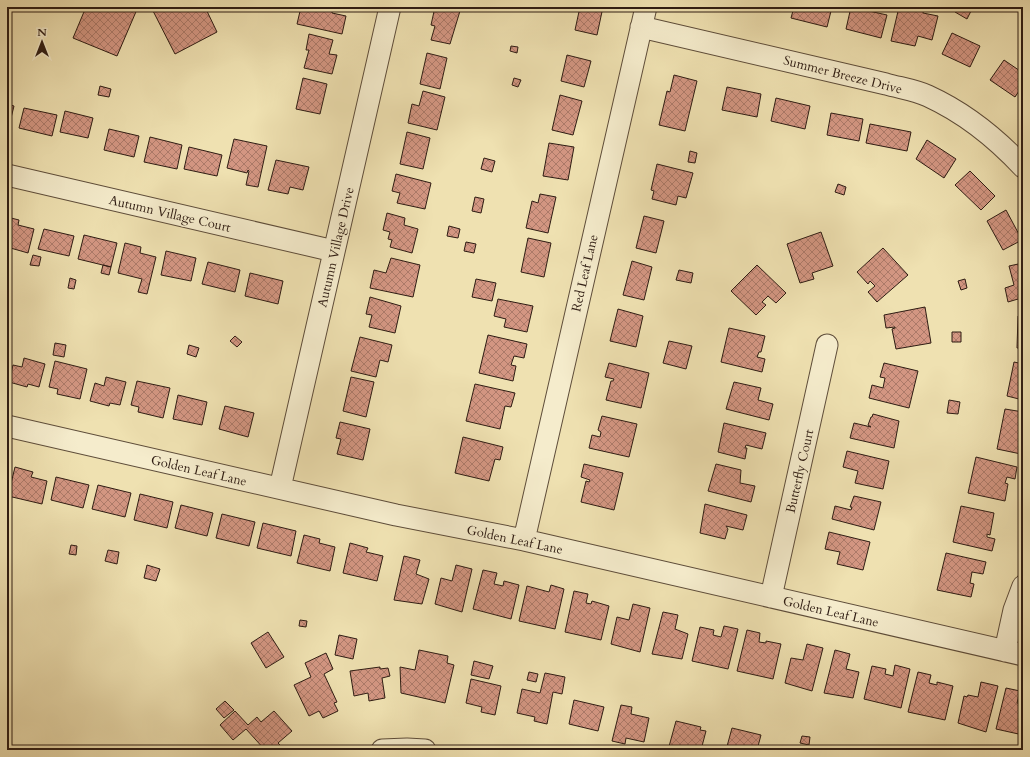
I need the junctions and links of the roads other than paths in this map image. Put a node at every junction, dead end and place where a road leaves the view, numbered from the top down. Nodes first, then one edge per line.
1 (390, 7) edge
2 (646, 7) edge
3 (641, 27) junction
4 (1023, 167) edge
5 (7, 175) edge
6 (334, 251) junction
7 (827, 345) dead end
8 (7, 426) edge
9 (280, 488) junction
10 (524, 540) junction
11 (1023, 586) edge
12 (771, 597) junction
13 (1014, 653) edge
14 (382, 750) edge
15 (425, 750) edge

1 - 6 street, Autumn Village Drive
2 - 3 street, Red Leaf Lane
3 - 4 street, Summer Breeze Drive
3 - 10 street, Red Leaf Lane
5 - 6 street, Autumn Village Court
6 - 9 street, Autumn Village Drive
7 - 12 street, Butterfly Court
8 - 9 street, Golden Leaf Lane
9 - 10 street, Golden Leaf Lane
10 - 12 street, Golden Leaf Lane
11 - 13 street
12 - 13 street, Golden Leaf Lane
14 - 15 street

